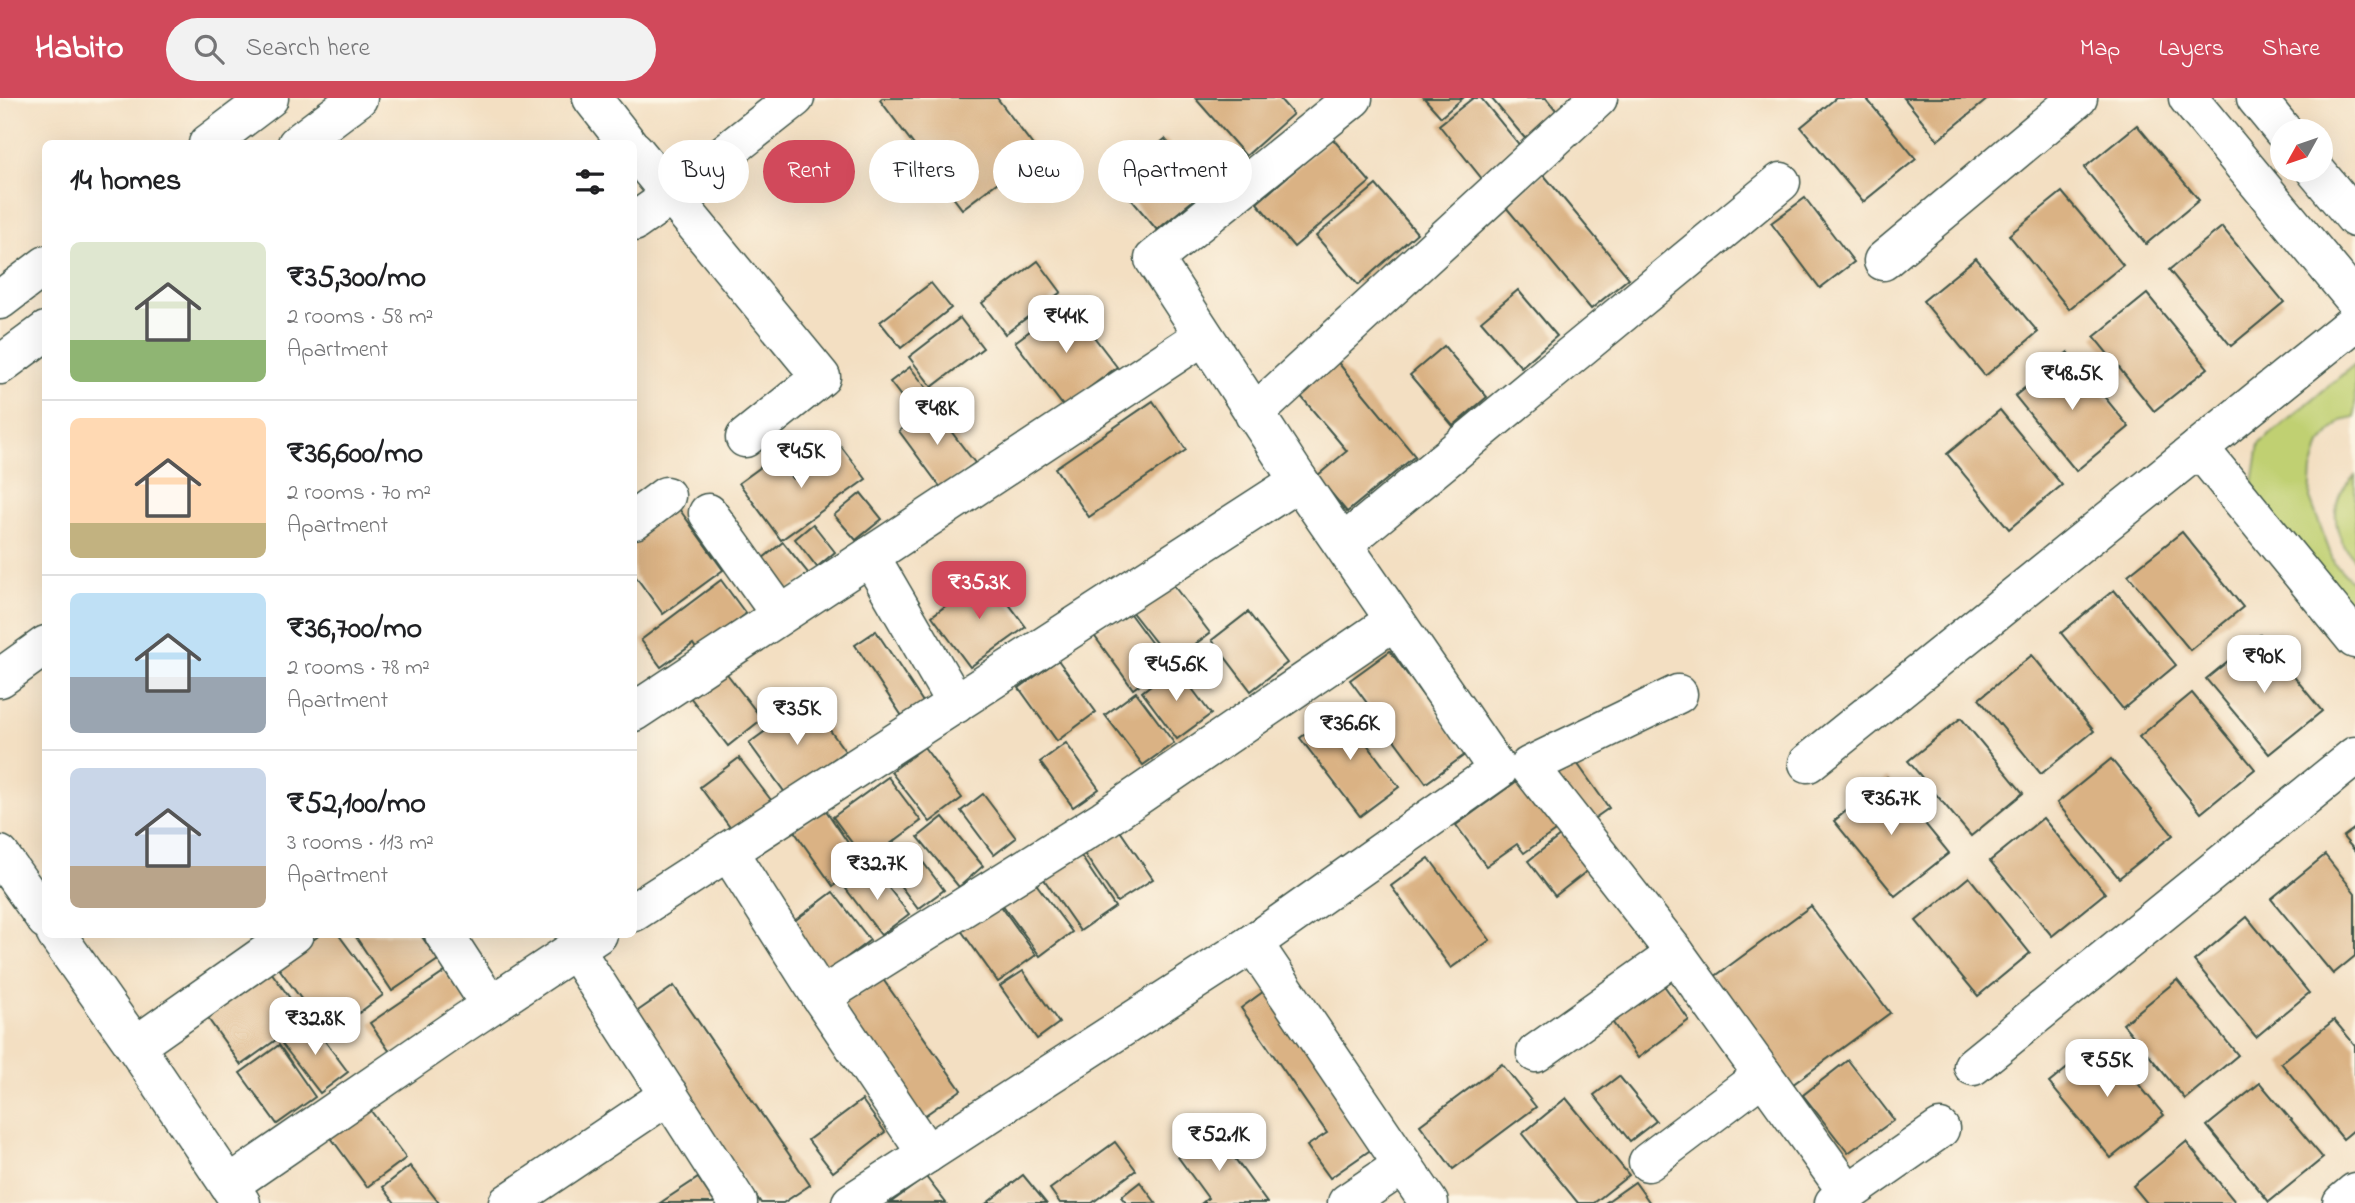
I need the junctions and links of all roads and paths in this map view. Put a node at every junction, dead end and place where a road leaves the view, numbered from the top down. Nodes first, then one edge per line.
1 (269, 98) edge
2 (358, 98) edge
3 (592, 98) edge
4 (795, 98) edge
5 (1353, 98) edge
6 (1598, 98) edge
7 (2078, 98) edge
8 (2188, 98) edge
9 (2256, 98) edge
10 (2273, 119) edge
11 (213, 140) edge
12 (302, 140) edge
13 (625, 140) edge
14 (742, 140) edge
15 (637, 154) edge
16 (658, 180) edge
17 (1781, 182) dead end
18 (2325, 182) edge
19 (661, 203) edge
20 (677, 203) edge
21 (2355, 218) edge
22 (637, 220) edge
23 (1883, 261) dead end
24 (42, 268) edge
25 (0, 300) edge
26 (2355, 300) edge
27 (2355, 322) edge
28 (42, 334) edge
29 (1203, 336) junction
30 (0, 365) edge
31 (1254, 414) junction
32 (745, 438) dead end
33 (2199, 448) junction
34 (1300, 481) junction
35 (667, 496) dead end
36 (708, 513) dead end
37 (637, 518) edge
38 (1343, 544) junction
39 (870, 556) junction
40 (780, 614) junction
41 (1395, 620) junction
42 (2355, 639) edge
43 (42, 648) edge
44 (0, 678) edge
45 (1678, 694) dead end
46 (956, 704) junction
47 (637, 710) edge
48 (2355, 756) edge
49 (1808, 763) dead end
50 (1514, 768) junction
51 (727, 851) junction
52 (0, 855) edge
53 (637, 910) edge
54 (42, 914) edge
55 (59, 938) edge
56 (288, 938) edge
57 (447, 938) edge
58 (587, 942) edge
59 (1253, 943) junction
60 (1676, 954) junction
61 (821, 997) junction
62 (490, 1005) junction
63 (135, 1046) junction
64 (1536, 1053) dead end
65 (1973, 1066) dead end
66 (1763, 1075) junction
67 (669, 1095) junction
68 (1940, 1129) dead end
69 (927, 1154) junction
70 (1648, 1162) dead end
71 (1403, 1165) junction
72 (2355, 1192) edge
73 (235, 1194) edge
74 (1841, 1198) edge
75 (508, 1203) edge
76 (738, 1203) edge
77 (851, 1203) edge
78 (1347, 1203) edge
79 (1429, 1203) edge
80 (2342, 1203) edge

1 - 11 street
2 - 12 street
3 - 13 street
4 - 14 street
5 - 29 street
6 - 31 street
7 - 23 street
8 - 26 street
9 - 10 street
15 - 16 street
17 - 38 street
18 - 21 street
19 - 22 street
20 - 32 street
24 - 25 street
27 - 33 street
28 - 30 street
29 - 31 street
29 - 39 street
31 - 34 street
33 - 42 street
33 - 49 street
34 - 38 street
34 - 46 street
35 - 37 street
36 - 40 street
38 - 41 street
39 - 40 street
39 - 46 street
40 - 47 street
41 - 50 street
41 - 61 street
43 - 44 street
45 - 50 street
46 - 51 street
48 - 65 street
50 - 59 street
50 - 60 street
51 - 53 street
51 - 61 street
52 - 54 street
55 - 63 street
56 - 63 street
57 - 62 street
58 - 62 street
58 - 67 street
59 - 69 street
59 - 71 street
60 - 64 street
60 - 66 street
61 - 69 street
62 - 73 street
63 - 73 street
66 - 70 street
66 - 74 street
67 - 75 street
67 - 76 street
68 - 74 street
69 - 77 street
71 - 78 street
71 - 79 street
72 - 80 street

